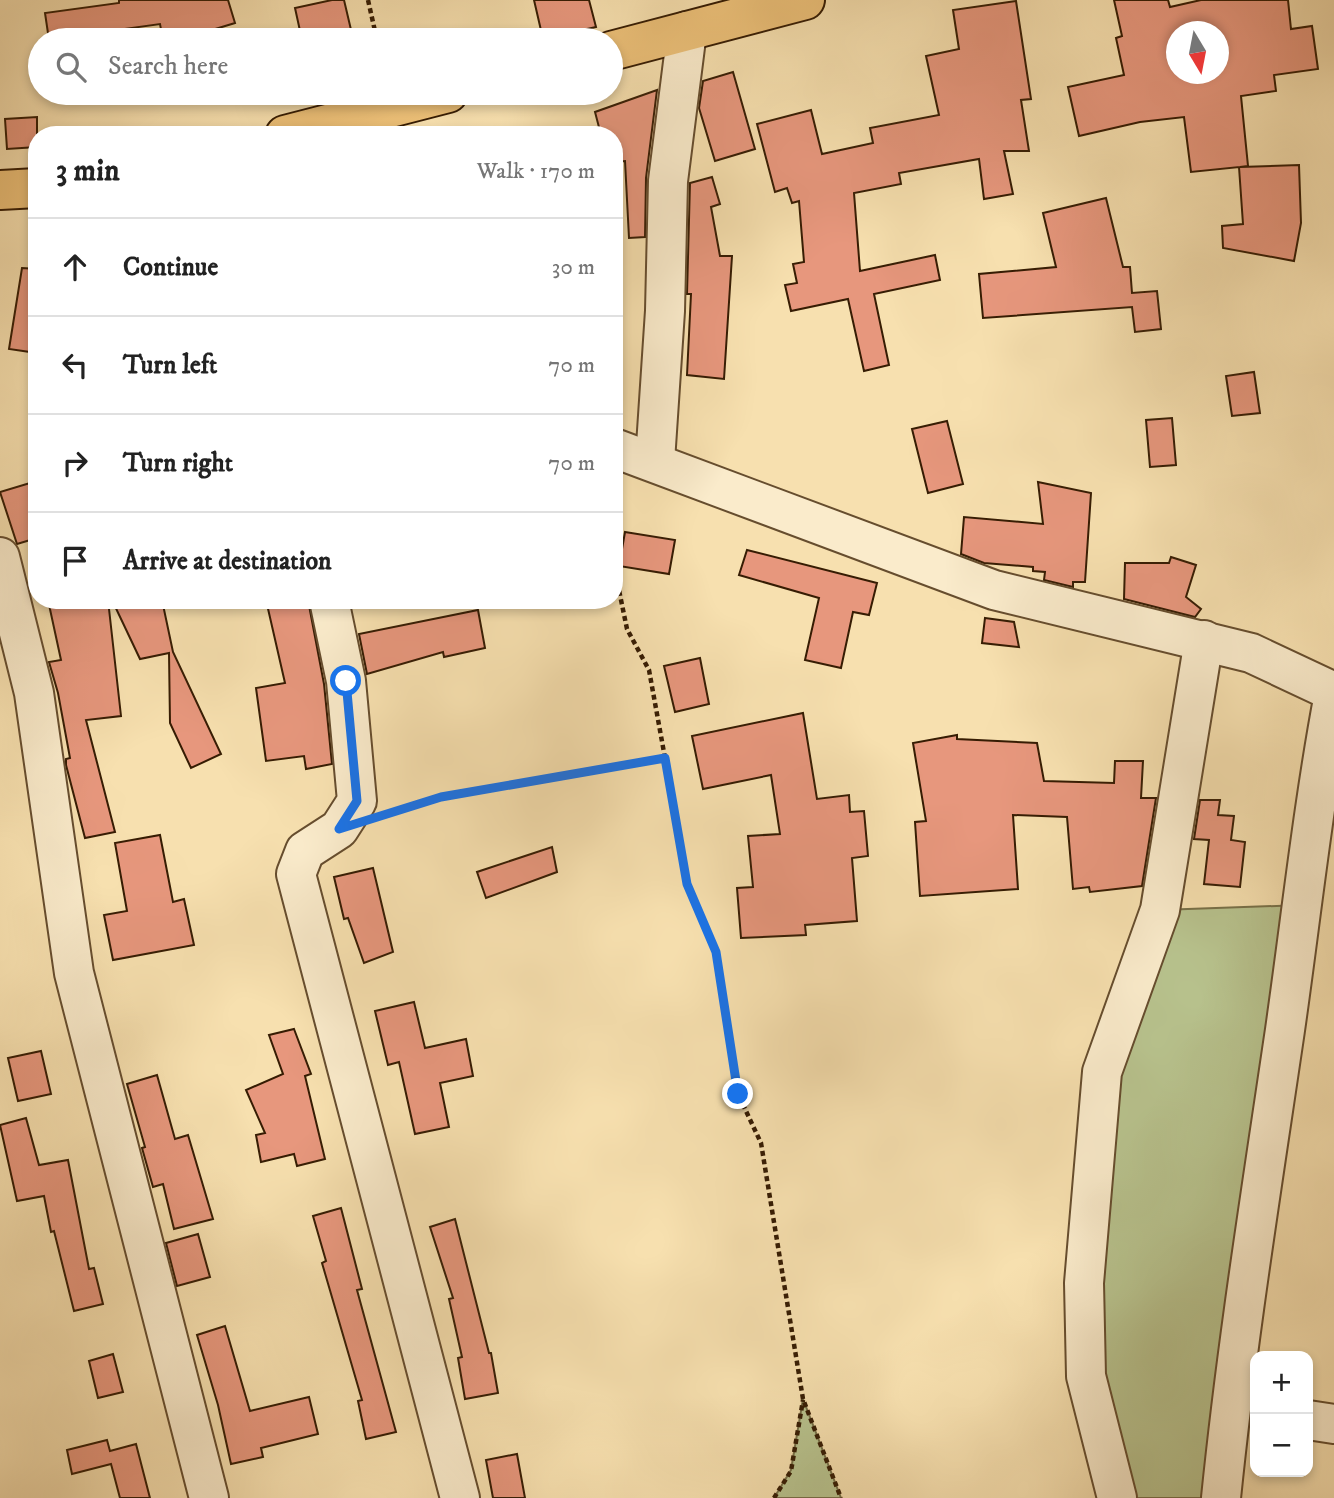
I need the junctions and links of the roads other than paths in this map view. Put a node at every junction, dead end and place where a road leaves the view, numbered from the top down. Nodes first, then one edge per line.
1 (805, 0) edge
2 (687, 31) junction
3 (623, 48) edge
4 (401, 105) edge
5 (320, 126) edge
6 (28, 188) edge
7 (0, 190) edge
8 (623, 451) edge
9 (655, 461) junction
10 (0, 557) edge
11 (331, 609) edge
12 (1204, 640) junction
13 (1334, 693) edge
14 (1243, 1411) edge
15 (1313, 1421) edge
16 (1334, 1424) edge
17 (209, 1498) edge
18 (460, 1498) edge
19 (1116, 1498) edge
20 (1221, 1498) edge

1 - 2 highway
2 - 3 highway
2 - 9 street
4 - 5 highway
6 - 7 highway
8 - 9 street
9 - 12 street
10 - 17 street
11 - 18 street
12 - 13 street
12 - 19 street
13 - 14 street
14 - 20 street
15 - 16 street

